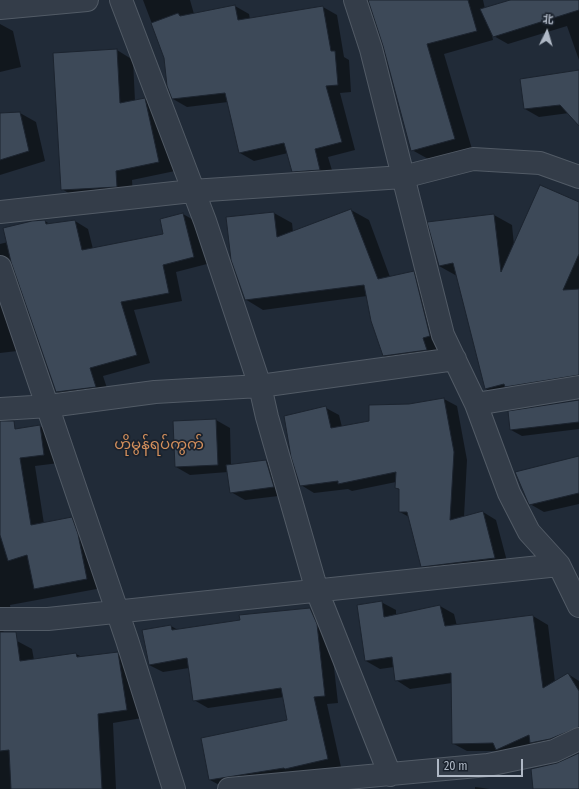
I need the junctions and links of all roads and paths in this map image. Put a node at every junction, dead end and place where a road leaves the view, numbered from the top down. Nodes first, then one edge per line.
1 (87, 0) edge
2 (121, 0) edge
3 (355, 0) edge
4 (0, 8) edge
5 (403, 177) junction
6 (579, 178) edge
7 (192, 191) junction
8 (0, 212) edge
9 (0, 267) edge
10 (455, 359) junction
11 (260, 386) junction
12 (579, 387) edge
13 (476, 404) junction
14 (49, 406) junction
15 (0, 409) edge
16 (559, 565) junction
17 (316, 591) junction
18 (579, 606) edge
19 (117, 612) junction
20 (0, 619) edge
21 (579, 739) edge
22 (390, 775) junction
23 (174, 789) edge
24 (229, 789) edge

1 - 4 street
2 - 7 street
3 - 5 street
5 - 6 street
5 - 7 street
5 - 10 street
7 - 8 street
7 - 11 street
9 - 14 street
10 - 11 street
10 - 13 street
11 - 14 street
11 - 17 street
12 - 13 street
13 - 16 street
14 - 15 street
14 - 19 street
16 - 17 street
16 - 18 street
17 - 19 street
17 - 22 street
19 - 20 street
19 - 23 street
21 - 22 street
22 - 24 street

